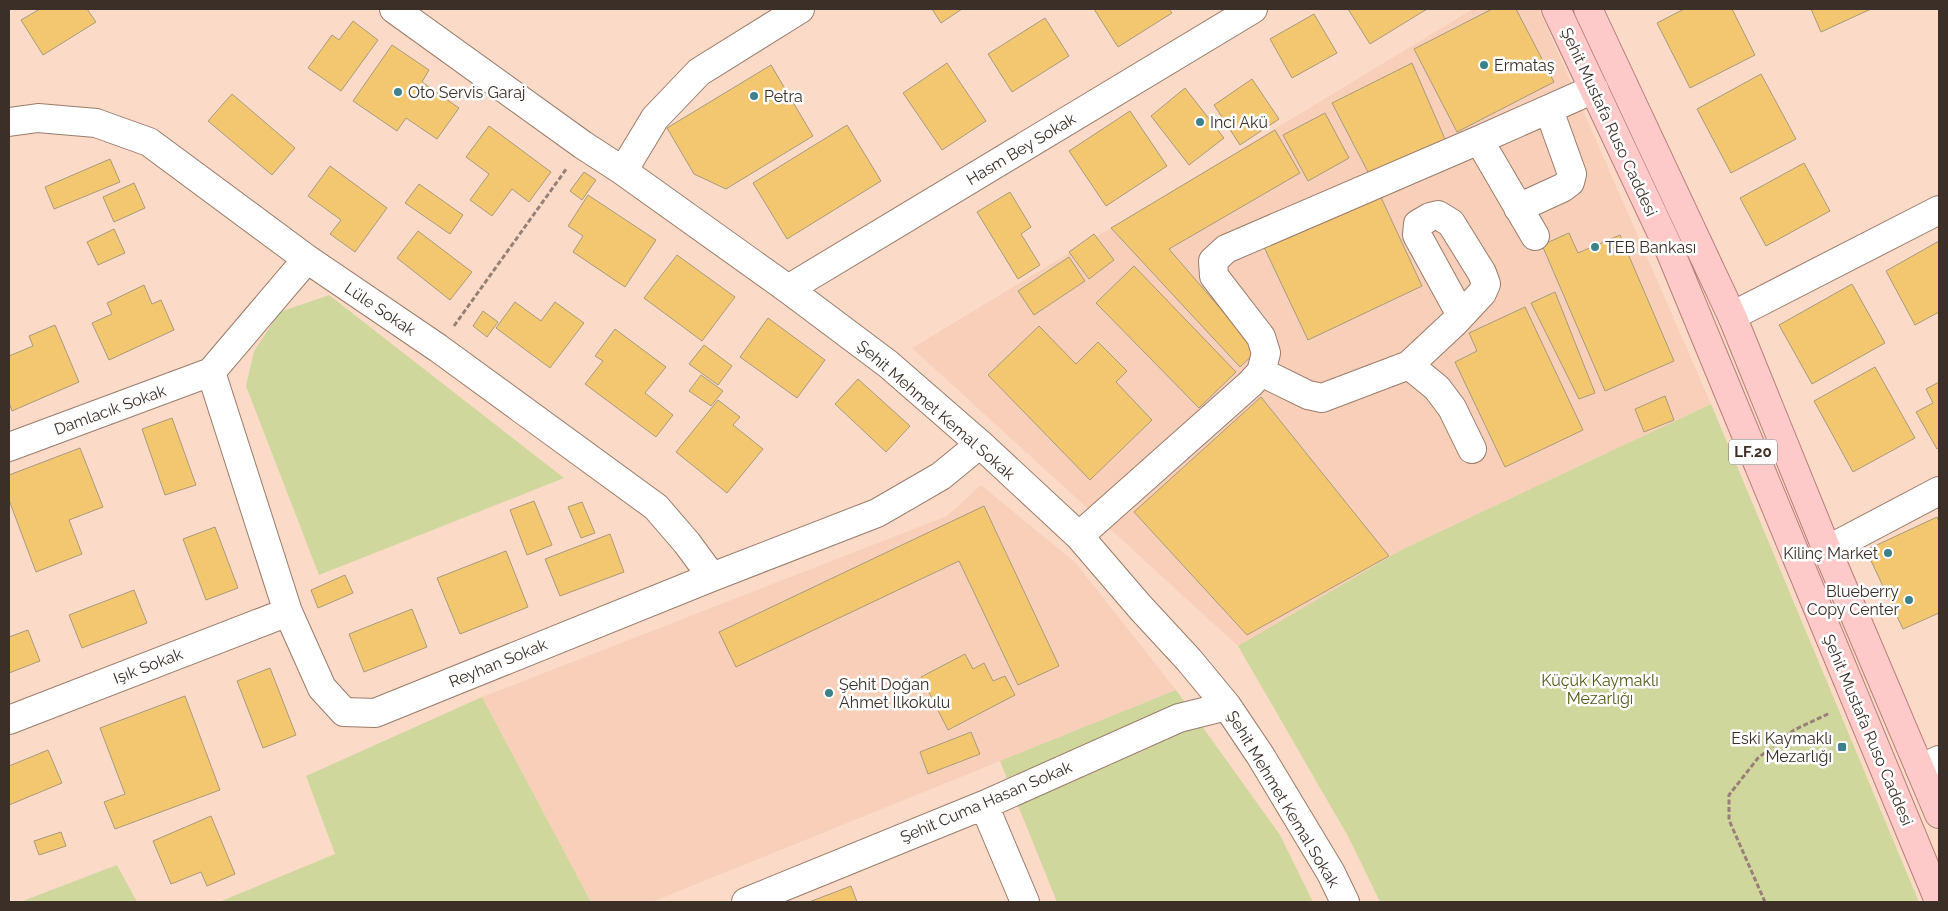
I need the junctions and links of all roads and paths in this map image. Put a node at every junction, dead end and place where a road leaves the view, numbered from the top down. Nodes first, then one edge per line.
1 (394, 9) edge
2 (800, 9) edge
3 (1253, 9) edge
4 (1556, 9) edge
5 (1588, 9) edge
6 (1594, 88) junction
7 (1549, 110) junction
8 (9, 122) edge
9 (1479, 140) junction
10 (583, 145) junction
11 (623, 171) junction
12 (1518, 208) junction
13 (1939, 210) edge
14 (1535, 236) dead end
15 (306, 259) junction
16 (788, 289) junction
17 (1461, 315) dead end
18 (1732, 316) junction
19 (438, 348) junction
20 (1408, 365) junction
21 (211, 372) junction
22 (1261, 372) junction
23 (980, 444) junction
24 (9, 447) edge
25 (1472, 449) dead end
26 (1939, 491) edge
27 (1079, 536) junction
28 (1827, 550) junction
29 (712, 577) junction
30 (288, 612) junction
31 (1856, 701) junction
32 (1227, 706) junction
33 (9, 720) edge
34 (1930, 764) edge
35 (984, 805) junction
36 (1939, 814) edge
37 (1939, 901) edge
38 (746, 902) edge
39 (1025, 902) edge
40 (1345, 902) edge
41 (1765, 902) edge

1 - 10 street, Şehit Mehmet Kemal Sokak
2 - 11 street
3 - 16 street, Hasm Bey Sokak
4 - 6 main road, Şehit Mustafa Ruso Caddesi / LF.20
5 - 18 main road, Şehit Mustafa Ruso Caddesi / LF.20
6 - 7 street
6 - 31 main road, Şehit Mustafa Ruso Caddesi / LF.20
7 - 9 street
7 - 12 street
8 - 15 street, Lüle Sokak
9 - 12 street
9 - 22 street
10 - 11 street, Şehit Mehmet Kemal Sokak
10 - 19 path
11 - 16 street, Şehit Mehmet Kemal Sokak
12 - 14 street
13 - 18 street
15 - 19 street, Lüle Sokak
15 - 21 street
16 - 23 street, Şehit Mehmet Kemal Sokak
17 - 20 street
18 - 28 main road, Şehit Mustafa Ruso Caddesi / LF.20
19 - 29 street, Lüle Sokak
20 - 22 street
20 - 25 street
21 - 24 street, Damlacık Sokak
21 - 30 street, Reyhan Sokak
22 - 27 street
23 - 27 street, Şehit Mehmet Kemal Sokak
23 - 29 street, Reyhan Sokak
26 - 28 street
27 - 32 street, Şehit Mehmet Kemal Sokak
28 - 34 main road, Şehit Mustafa Ruso Caddesi / LF.20
29 - 30 street, Reyhan Sokak
30 - 33 street, Işık Sokak
31 - 37 main road, Şehit Mustafa Ruso Caddesi / LF.20
31 - 41 path
32 - 35 street, Şehit Cuma Hasan Sokak
32 - 40 street, Şehit Mehmet Kemal Sokak
34 - 36 main road, Şehit Mustafa Ruso Caddesi / LF.20
35 - 38 street, Şehit Cuma Hasan Sokak
35 - 39 street

